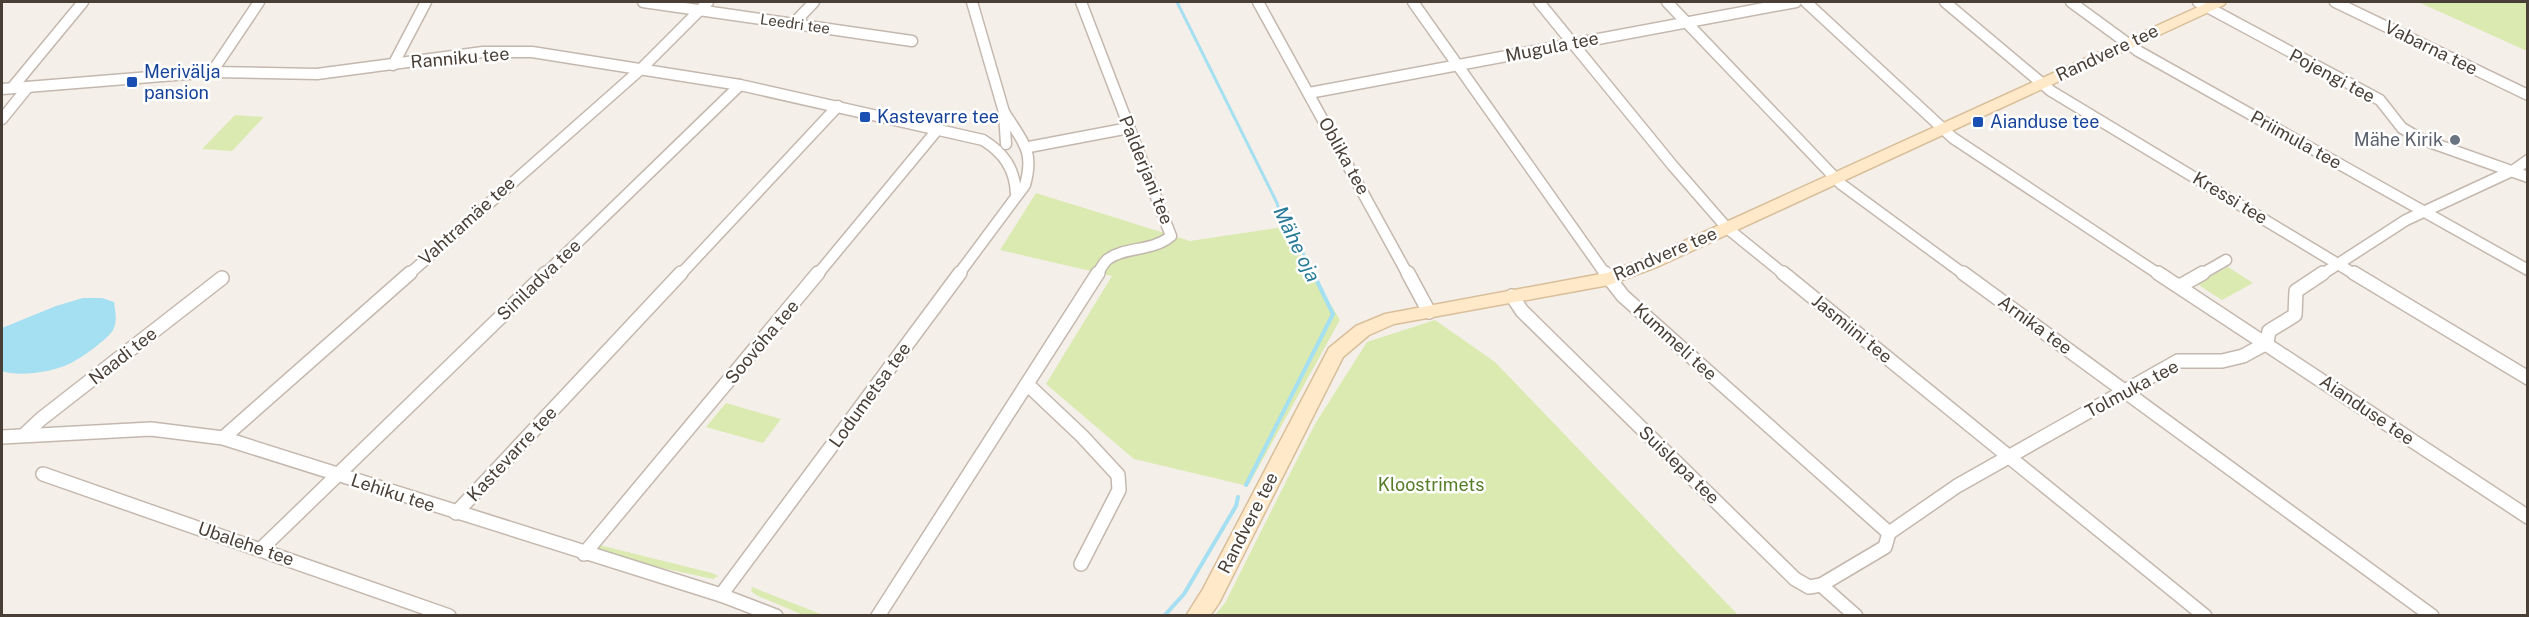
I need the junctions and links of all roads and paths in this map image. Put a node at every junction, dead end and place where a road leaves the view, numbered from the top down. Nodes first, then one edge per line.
1 (83, 2) edge
2 (259, 2) edge
3 (426, 2) edge
4 (643, 2) edge
5 (814, 2) edge
6 (972, 2) edge
7 (1081, 2) edge
8 (1258, 2) edge
9 (1413, 2) edge
10 (1539, 2) edge
11 (1667, 2) edge
12 (1796, 2) edge
13 (1806, 2) edge
14 (1945, 2) edge
15 (2071, 2) edge
16 (2335, 2) edge
17 (1775, 3) edge
18 (2208, 3) edge
19 (704, 6) edge
20 (1686, 22) junction
21 (794, 23) junction
22 (912, 40) dead end
23 (1573, 43) junction
24 (2127, 44) junction
25 (393, 64) junction
26 (1458, 65) junction
27 (641, 69) junction
28 (212, 72) junction
29 (2040, 83) junction
30 (740, 85) junction
31 (28, 87) junction
32 (7, 88) edge
33 (1309, 93) junction
34 (2528, 95) edge
35 (838, 106) junction
36 (1004, 112) junction
37 (2, 119) edge
38 (1129, 128) junction
39 (938, 129) junction
40 (1942, 129) junction
41 (1005, 130) junction
42 (986, 140) junction
43 (1027, 146) junction
44 (1003, 149) junction
45 (2528, 160) edge
46 (2514, 170) junction
47 (2528, 177) edge
48 (1835, 178) junction
49 (1016, 194) junction
50 (2424, 212) junction
51 (1727, 228) junction
52 (2226, 260) dead end
53 (2339, 264) junction
54 (2528, 270) edge
55 (222, 278) dead end
56 (1609, 279) junction
57 (2180, 286) junction
58 (1512, 297) junction
59 (1429, 312) junction
60 (2267, 343) junction
61 (2528, 378) edge
62 (1027, 384) junction
63 (2126, 392) junction
64 (24, 435) junction
65 (2, 437) edge
66 (224, 438) junction
67 (2009, 457) junction
68 (43, 474) dead end
69 (337, 475) junction
70 (456, 513) junction
71 (2528, 516) edge
72 (1889, 533) junction
73 (261, 549) junction
74 (585, 554) junction
75 (1081, 564) dead end
76 (1821, 585) junction
77 (721, 595) junction
78 (449, 615) edge
79 (776, 615) edge
80 (878, 615) edge
81 (1197, 615) edge
82 (1856, 615) edge
83 (2205, 615) edge
84 (2432, 615) edge

1 - 32 street
2 - 28 street
3 - 25 street
4 - 19 street, Leedri tee
5 - 21 street
6 - 36 street
7 - 38 street, Palderjani tee
8 - 33 street, Oblika tee
9 - 26 street, Kummeli tee
10 - 23 street, Jasmiini tee
11 - 20 street, Arnika tee
12 - 17 street, Mugula tee
13 - 40 street, Aianduse tee
14 - 29 street, Kressi tee
15 - 24 street, Priimula tee
16 - 34 street, Vabarna tee
17 - 20 street, Mugula tee
18 - 24 main road, Randvere tee
18 - 46 street, Pojengi tee
19 - 21 street, Leedri tee
19 - 27 street, Vahtramäe tee
20 - 23 street, Mugula tee
20 - 48 street, Arnika tee
21 - 22 street, Leedri tee
23 - 26 street, Mugula tee
23 - 51 street, Jasmiini tee
24 - 29 main road, Randvere tee
24 - 50 street, Priimula tee
25 - 27 street, Ranniku tee
25 - 28 street, Ranniku tee
26 - 33 street, Mugula tee
26 - 56 street, Kummeli tee
27 - 30 street, Ranniku tee
27 - 66 street, Vahtramäe tee
28 - 31 street, Ranniku tee
29 - 40 main road, Randvere tee
29 - 53 street, Kressi tee
30 - 35 street, Ranniku tee
30 - 69 street, Siniladva tee
31 - 32 street, Ranniku tee
31 - 37 street
33 - 59 street, Oblika tee
35 - 39 street, Ranniku tee
35 - 70 street, Kastevarre tee
36 - 41 street
36 - 43 street
38 - 43 street
38 - 62 street, Palderjani tee
39 - 42 street, Ranniku tee
39 - 74 street, Soovõha tee
40 - 48 main road, Randvere tee
40 - 57 street, Aianduse tee
41 - 42 street
41 - 44 street
42 - 44 street
43 - 44 street
43 - 44 street
43 - 49 street, Lodumetsa tee
44 - 49 street
45 - 46 street, Tolmuka tee
46 - 47 street, Pojengi tee
46 - 50 street, Tolmuka tee
48 - 51 main road, Randvere tee
48 - 63 street, Arnika tee
49 - 77 street, Lodumetsa tee
50 - 53 street, Tolmuka tee
50 - 54 street, Priimula tee
51 - 56 main road, Randvere tee
51 - 67 street, Jasmiini tee
52 - 57 street
53 - 60 street, Tolmuka tee
53 - 61 street, Kressi tee
55 - 64 street, Naadi tee
56 - 58 main road, Randvere tee
56 - 72 street, Kummeli tee
57 - 60 street, Aianduse tee
58 - 59 main road, Randvere tee
58 - 76 street, Suislepa tee
59 - 81 main road, Randvere tee
60 - 63 street, Tolmuka tee
60 - 71 street, Aianduse tee
62 - 75 street
62 - 80 street, Palderjani tee
63 - 67 street, Tolmuka tee
63 - 84 street, Arnika tee
64 - 65 street, Lehiku tee
64 - 66 street, Lehiku tee
66 - 69 street, Lehiku tee
67 - 72 street, Tolmuka tee
67 - 83 street, Jasmiini tee
68 - 73 street, Ubalehe tee
69 - 70 street, Lehiku tee
69 - 73 street, Siniladva tee
70 - 74 street, Lehiku tee
72 - 76 street, Tolmuka tee
73 - 78 street, Ubalehe tee
74 - 77 street, Lehiku tee
76 - 82 street, Suislepa tee
77 - 79 street, Lehiku tee

